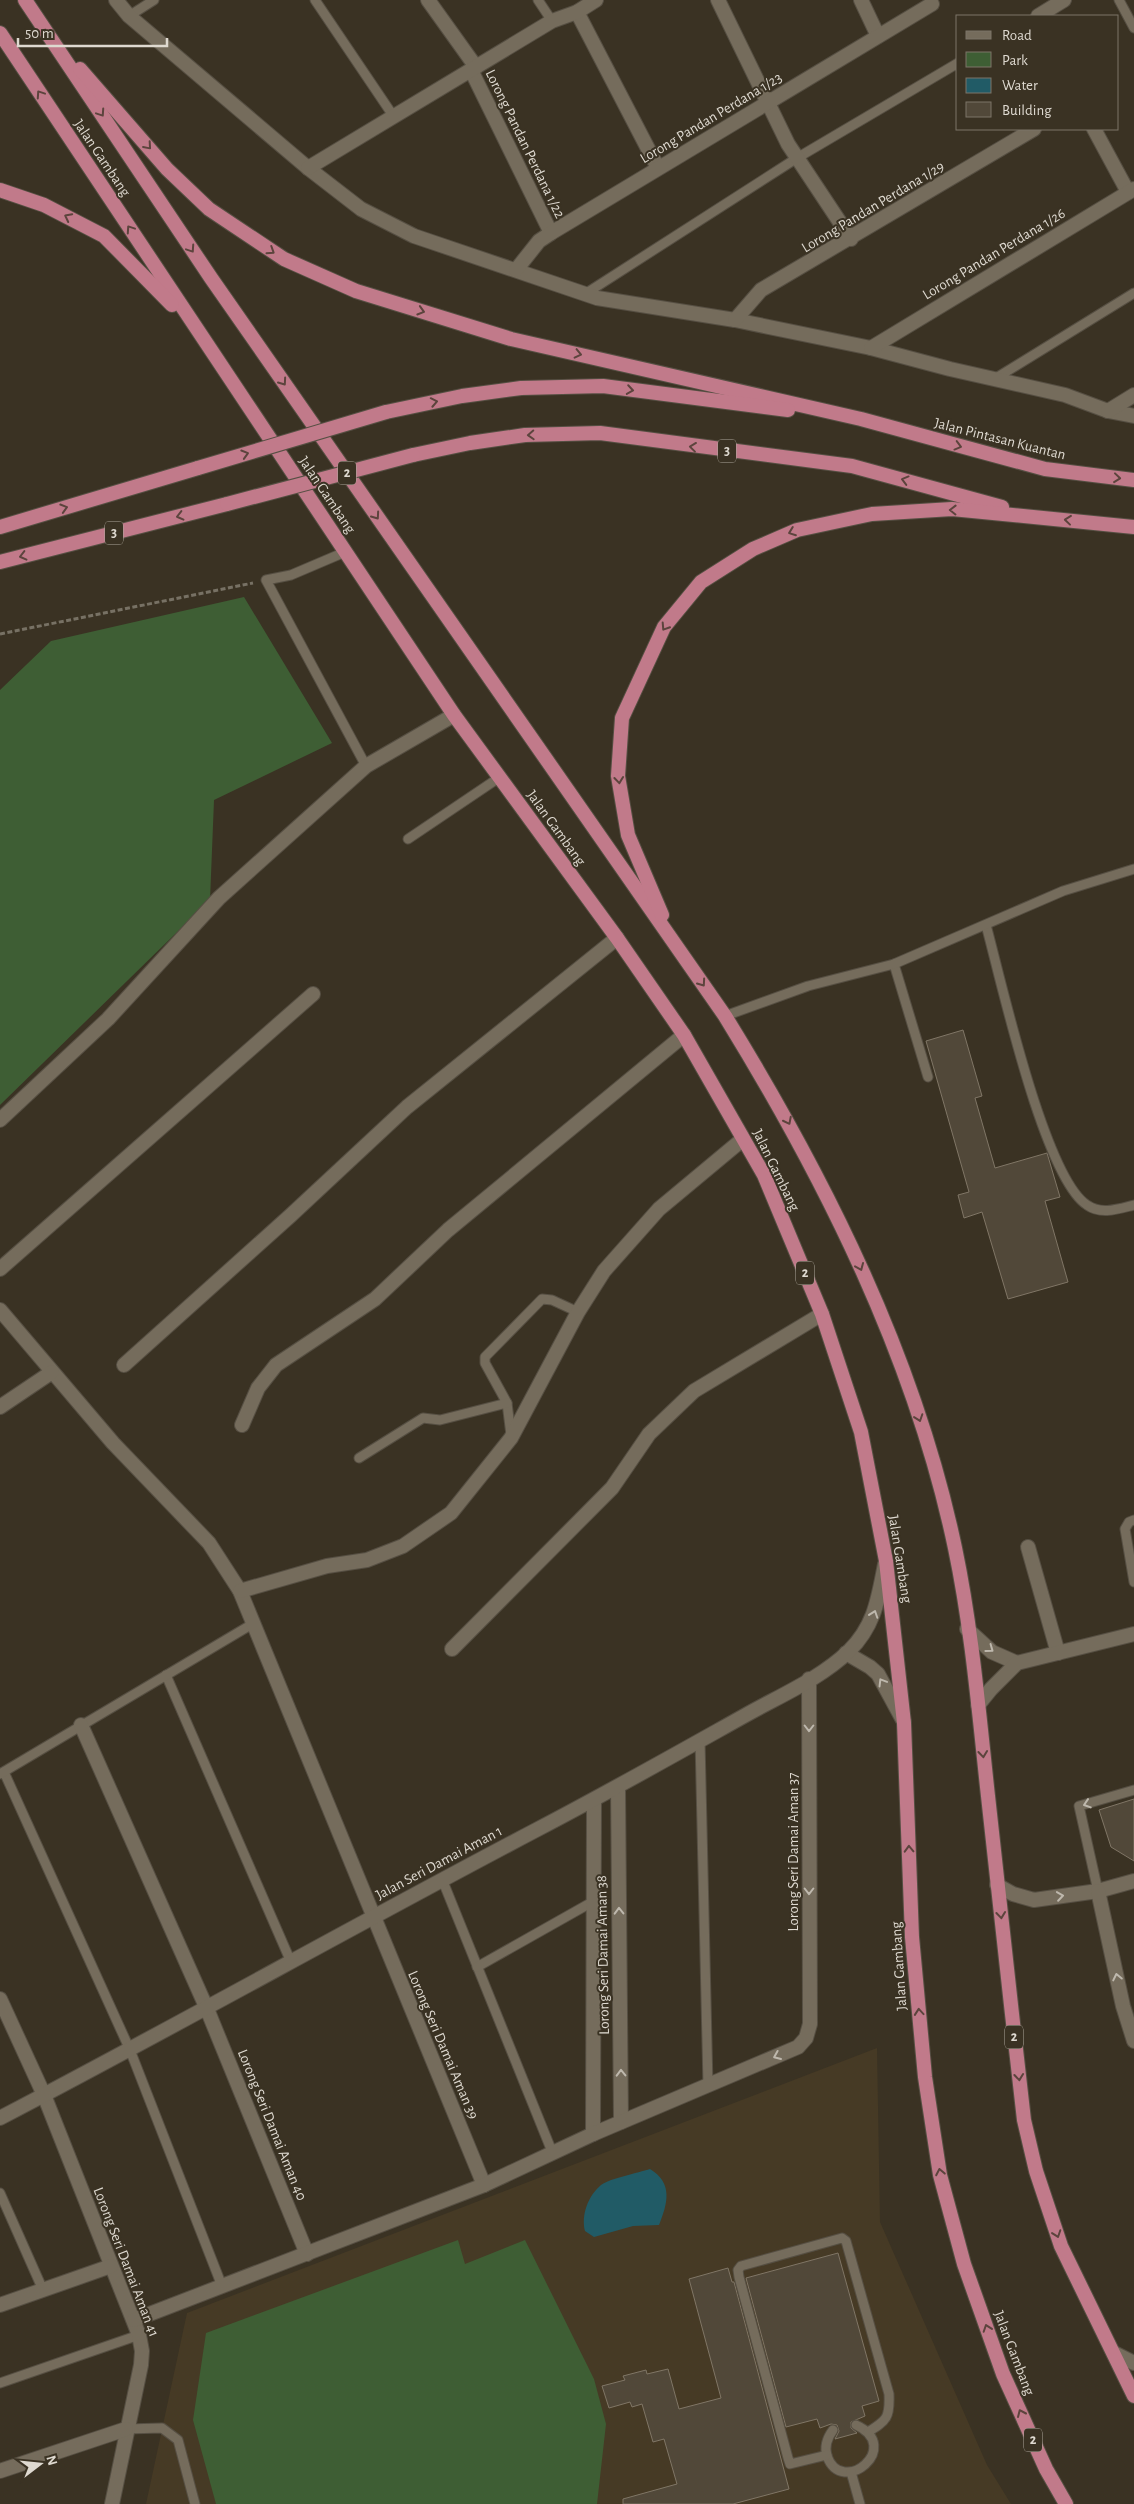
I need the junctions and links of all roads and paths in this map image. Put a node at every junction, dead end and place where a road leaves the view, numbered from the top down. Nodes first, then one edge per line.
1 (25, 0) edge
2 (116, 0) edge
3 (154, 0) edge
4 (315, 0) edge
5 (428, 0) edge
6 (538, 0) edge
7 (596, 0) edge
8 (718, 0) edge
9 (861, 0) edge
10 (1064, 0) edge
11 (1119, 0) edge
12 (932, 4) dead end
13 (577, 12) junction
14 (1040, 15) edge
15 (129, 16) junction
16 (552, 21) junction
17 (1134, 28) edge
18 (47, 31) junction
19 (0, 33) edge
20 (878, 36) junction
21 (956, 64) edge
22 (473, 69) junction
23 (767, 103) junction
24 (394, 117) junction
25 (1032, 130) edge
26 (1095, 130) edge
27 (797, 158) junction
28 (308, 168) junction
29 (658, 168) junction
30 (0, 190) edge
31 (1131, 191) edge
32 (551, 233) junction
33 (851, 239) junction
34 (516, 270) junction
35 (1134, 293) edge
36 (585, 294) junction
37 (735, 320) junction
38 (196, 328) junction
39 (871, 348) junction
40 (996, 378) junction
41 (1134, 394) edge
42 (1108, 411) junction
43 (1134, 416) edge
44 (860, 419) junction
45 (1134, 480) edge
46 (1036, 516) junction
47 (0, 527) edge
48 (1134, 527) edge
49 (345, 552) junction
50 (0, 562) edge
51 (266, 580) junction
52 (0, 634) edge
53 (454, 715) junction
54 (366, 766) junction
55 (500, 777) junction
56 (408, 839) dead end
57 (1134, 869) edge
58 (986, 925) junction
59 (617, 938) junction
60 (674, 943) junction
61 (894, 964) junction
62 (313, 994) dead end
63 (725, 1016) junction
64 (684, 1035) junction
65 (928, 1076) dead end
66 (0, 1120) edge
67 (743, 1139) junction
68 (1134, 1205) edge
69 (0, 1269) edge
70 (0, 1310) edge
71 (578, 1312) junction
72 (822, 1314) junction
73 (124, 1365) dead end
74 (52, 1372) junction
75 (507, 1402) junction
76 (0, 1406) edge
77 (242, 1425) dead end
78 (511, 1438) junction
79 (359, 1458) dead end
80 (1134, 1520) edge
81 (1028, 1547) dead end
82 (886, 1561) junction
83 (1134, 1582) edge
84 (240, 1591) junction
85 (254, 1623) junction
86 (967, 1629) junction
87 (1134, 1634) edge
88 (452, 1649) dead end
89 (846, 1653) junction
90 (1058, 1653) junction
91 (1017, 1663) junction
92 (166, 1675) junction
93 (809, 1679) junction
94 (978, 1705) junction
95 (904, 1723) junction
96 (81, 1726) junction
97 (700, 1740) junction
98 (2, 1773) edge
99 (618, 1787) junction
100 (1134, 1790) edge
101 (594, 1800) junction
102 (442, 1879) junction
103 (1134, 1881) edge
104 (997, 1884) junction
105 (1098, 1891) junction
106 (594, 1901) junction
107 (372, 1917) junction
108 (291, 1962) junction
109 (477, 1967) junction
110 (0, 1999) edge
111 (1129, 2004) edge
112 (207, 2009) junction
113 (1134, 2041) edge
114 (130, 2050) junction
115 (708, 2086) junction
116 (44, 2095) junction
117 (0, 2118) edge
118 (621, 2122) junction
119 (593, 2134) junction
120 (553, 2154) junction
121 (484, 2185) junction
122 (0, 2193) edge
123 (307, 2254) junction
124 (111, 2266) junction
125 (222, 2286) junction
126 (43, 2290) junction
127 (0, 2305) edge
128 (134, 2320) junction
129 (139, 2335) junction
130 (1114, 2353) junction
131 (1134, 2363) edge
132 (0, 2383) edge
133 (1134, 2396) edge
134 (856, 2424) dead end
135 (126, 2428) junction
136 (833, 2430) dead end
137 (868, 2432) junction
138 (827, 2455) junction
139 (0, 2471) edge
140 (851, 2472) junction
141 (112, 2504) edge
142 (195, 2504) edge
143 (860, 2504) edge
144 (1066, 2504) edge

1 - 18 highway, Jalan Gambang / 2
2 - 15 street
3 - 15 lane
4 - 24 lane
5 - 22 street, Lorong Pandan Perdana 1/22
6 - 16 lane
7 - 13 street
8 - 23 street
9 - 20 street
10 - 14 street
11 - 17 lane
12 - 20 street, Lorong Pandan Perdana 1/23
13 - 16 street
13 - 29 street
15 - 28 street
16 - 22 street
18 -> 44 highway
18 -> 60 highway, Jalan Gambang / 2
38 -> 19 highway, Jalan Gambang / 2
20 - 23 street, Lorong Pandan Perdana 1/23
21 - 27 lane
22 - 24 street
22 - 32 street, Lorong Pandan Perdana 1/22
23 - 27 street
23 - 29 street, Lorong Pandan Perdana 1/23
24 - 28 street
25 - 33 street, Lorong Pandan Perdana 1/29
26 - 31 street
27 - 33 street
27 - 36 lane
28 - 34 street
29 - 32 street, Lorong Pandan Perdana 1/23
38 -> 30 highway
31 - 39 street, Lorong Pandan Perdana 1/26
32 - 34 street, Lorong Pandan Perdana 1/23
33 - 37 street, Lorong Pandan Perdana 1/29
34 - 36 street
35 - 40 lane
36 - 37 street
37 - 39 street
38 - 49 highway, Jalan Gambang / 2
39 - 40 street
40 - 42 street
41 - 42 street
42 - 43 street
44 -> 45 highway, Jalan Pintasan Kuantan
47 -> 44 highway, bridge
48 -> 46 highway, 3
46 -> 50 highway, 3, bridge
46 -> 60 highway
49 - 51 lane
49 - 53 highway, Jalan Gambang / 2
51 - 52 path
51 - 54 lane
53 - 54 street
53 - 55 highway, Jalan Gambang / 2
54 - 66 street
55 - 56 lane
55 - 59 highway, Jalan Gambang / 2
57 - 58 lane
58 - 61 lane
58 - 68 lane
59 - 64 highway, Jalan Gambang / 2
59 - 73 street
60 -> 63 highway, Jalan Gambang / 2
61 - 63 lane
61 - 65 lane
62 - 69 street
63 -> 86 highway, Jalan Gambang / 2
64 - 67 highway, Jalan Gambang / 2
64 - 77 street
67 - 71 street
67 - 72 highway, Jalan Gambang / 2
70 - 74 street, Lorong Seri Damai Aman 39
71 - 75 lane
71 - 78 street
72 - 82 highway, Jalan Gambang / 2
72 - 88 street
74 - 76 street
74 - 84 street, Lorong Seri Damai Aman 39
75 - 78 lane
75 - 79 lane
78 - 84 street
80 - 83 lane
81 - 90 street
89 -> 82 street, Jalan Seri Damai Aman 1
82 - 95 highway, Jalan Gambang / 2
84 - 85 street, Lorong Seri Damai Aman 39
85 - 92 lane
85 - 107 street, Lorong Seri Damai Aman 39
86 -> 91 street
86 - 94 highway, Jalan Gambang / 2
87 - 90 street
89 - 93 street, Jalan Seri Damai Aman 1
95 -> 89 street
90 - 91 street
91 - 94 street
92 - 96 lane
92 - 108 lane
93 - 97 street, Jalan Seri Damai Aman 1
93 -> 115 street, Lorong Seri Damai Aman 37
94 -> 104 highway, Jalan Gambang / 2
144 -> 95 highway, Jalan Gambang / 2
96 - 98 lane
96 - 112 street, Lorong Seri Damai Aman 40
97 - 99 street, Jalan Seri Damai Aman 1
97 - 115 lane
98 - 114 lane
99 - 101 street, Jalan Seri Damai Aman 1
118 -> 99 street, Lorong Seri Damai Aman 38
100 -> 105 lane
101 - 102 street, Jalan Seri Damai Aman 1
101 - 106 street
102 - 107 street, Jalan Seri Damai Aman 1
102 - 109 lane
103 - 105 street
104 -> 105 street
104 -> 130 highway, Jalan Gambang / 2
111 -> 105 street
106 - 109 lane
106 - 119 street
107 - 108 street, Jalan Seri Damai Aman 1
107 - 121 street, Lorong Seri Damai Aman 39
108 - 112 street, Jalan Seri Damai Aman 1
109 - 120 lane
110 - 116 street, Lorong Seri Damai Aman 41
111 - 113 street
112 - 114 street, Jalan Seri Damai Aman 1
112 - 123 street, Lorong Seri Damai Aman 40
114 - 116 street, Jalan Seri Damai Aman 1
114 - 125 lane
115 - 118 street
116 - 117 street, Jalan Seri Damai Aman 1
116 - 124 street, Lorong Seri Damai Aman 41
118 - 119 street
119 - 120 street
120 - 121 street
121 - 123 street
122 - 126 lane
123 - 125 street
124 - 126 street
124 - 128 street, Lorong Seri Damai Aman 41
125 - 128 street
126 - 127 street
128 - 129 street, Lorong Seri Damai Aman 41
129 - 132 lane
129 - 135 street, Lorong Seri Damai Aman 41
130 - 131 street
130 - 133 highway, Jalan Gambang / 2
134 - 137 lane
135 - 139 street
135 - 141 street, Lorong Seri Damai Aman 41
135 - 142 lane
136 - 138 lane
137 - 138 lane
137 - 140 lane
138 - 140 lane
140 - 143 lane

